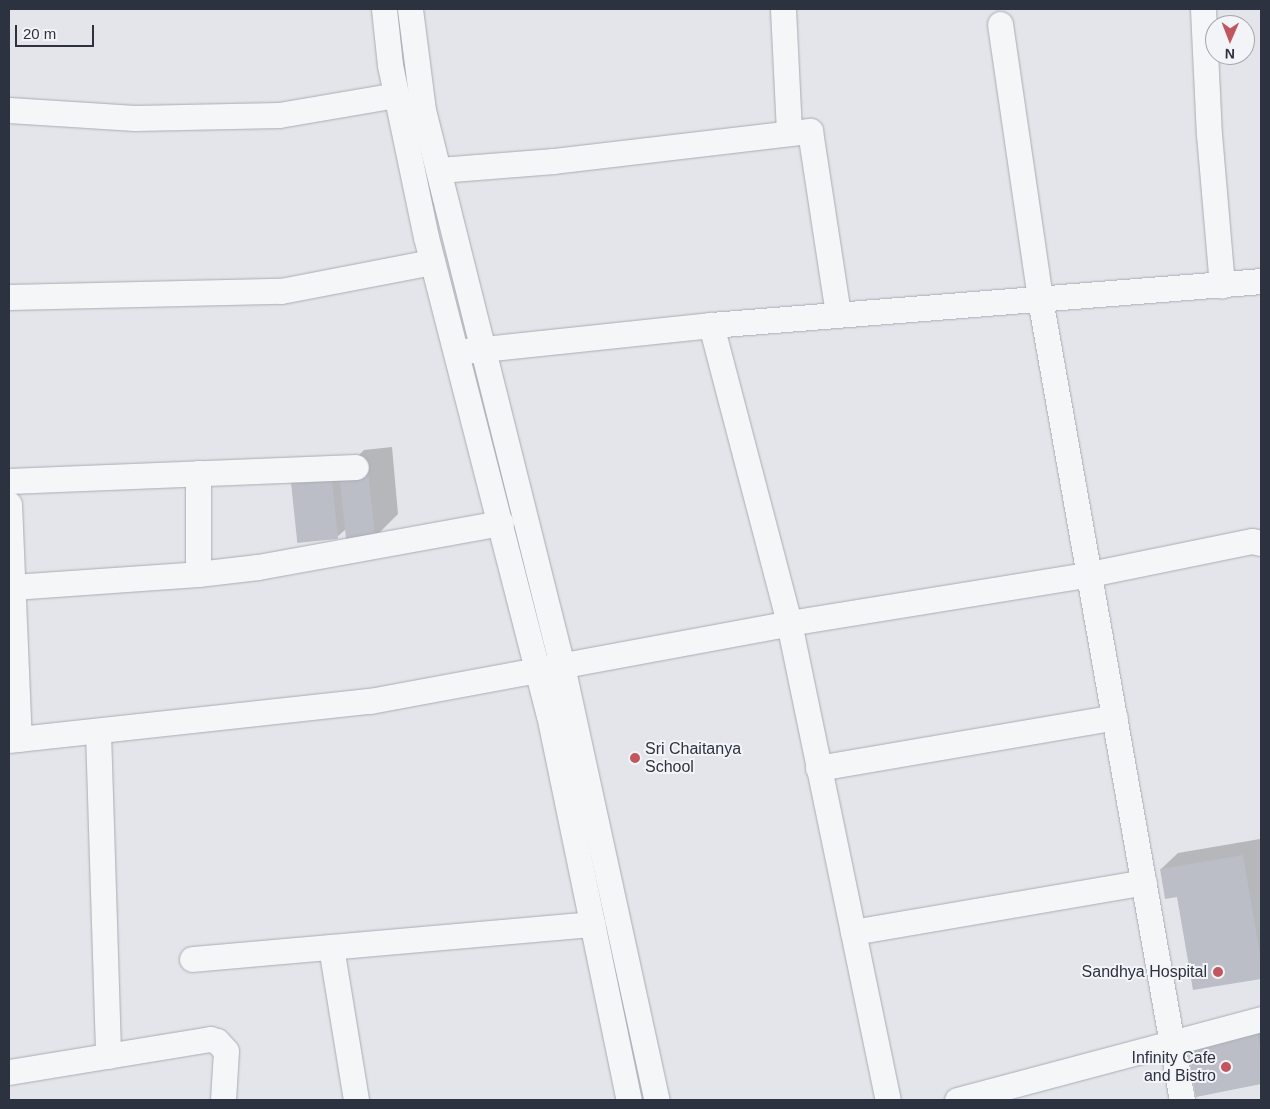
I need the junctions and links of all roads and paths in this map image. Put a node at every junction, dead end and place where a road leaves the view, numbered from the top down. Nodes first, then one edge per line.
1 (384, 9) edge
2 (410, 9) edge
3 (783, 9) edge
4 (1203, 9) edge
5 (1000, 24) dead end
6 (396, 95) junction
7 (9, 110) edge
8 (789, 133) junction
9 (439, 170) junction
10 (432, 262) junction
11 (1261, 281) edge
12 (1222, 285) junction
13 (9, 297) edge
14 (1040, 299) junction
15 (838, 315) junction
16 (711, 325) junction
17 (481, 350) junction
18 (455, 351) junction
19 (356, 467) dead end
20 (198, 473) junction
21 (9, 481) edge
22 (9, 504) edge
23 (501, 523) junction
24 (1261, 543) edge
25 (198, 574) junction
26 (1090, 574) junction
27 (13, 587) junction
28 (789, 623) junction
29 (562, 666) junction
30 (538, 671) junction
31 (1115, 717) junction
32 (98, 732) junction
33 (14, 740) edge
34 (818, 768) junction
35 (1144, 882) junction
36 (592, 924) junction
37 (853, 932) junction
38 (331, 946) junction
39 (192, 959) dead end
40 (1261, 1019) edge
41 (1173, 1042) junction
42 (108, 1056) junction
43 (9, 1072) edge
44 (223, 1100) edge
45 (356, 1100) edge
46 (629, 1100) edge
47 (657, 1100) edge
48 (888, 1100) edge
49 (957, 1100) edge
50 (1182, 1100) edge

1 - 6 street
2 - 9 street
3 - 8 street
4 - 12 street
5 - 14 street
6 - 7 street
6 - 10 street
8 - 9 street
8 - 15 street
9 - 17 street
10 - 13 street
10 - 18 street
11 - 12 street
12 - 14 street
14 - 15 street
14 - 26 street
15 - 16 street
16 - 17 street
16 - 28 street
17 - 18 street
17 - 29 street
18 - 23 street
19 - 20 street
20 - 21 street
20 - 25 street
22 - 27 street
23 - 25 street
23 - 30 street
24 - 26 street
25 - 27 street
26 - 28 street
26 - 31 street
27 - 33 street
28 - 29 street
28 - 34 street
29 - 30 street
29 - 47 street
30 - 32 street
30 - 36 street
31 - 34 street
31 - 35 street
32 - 33 street
32 - 42 street
34 - 37 street
35 - 37 street
35 - 41 street
36 - 38 street
36 - 46 street
37 - 48 street
38 - 39 street
38 - 45 street
40 - 41 street
41 - 49 street
41 - 50 street
42 - 43 street
42 - 44 street

